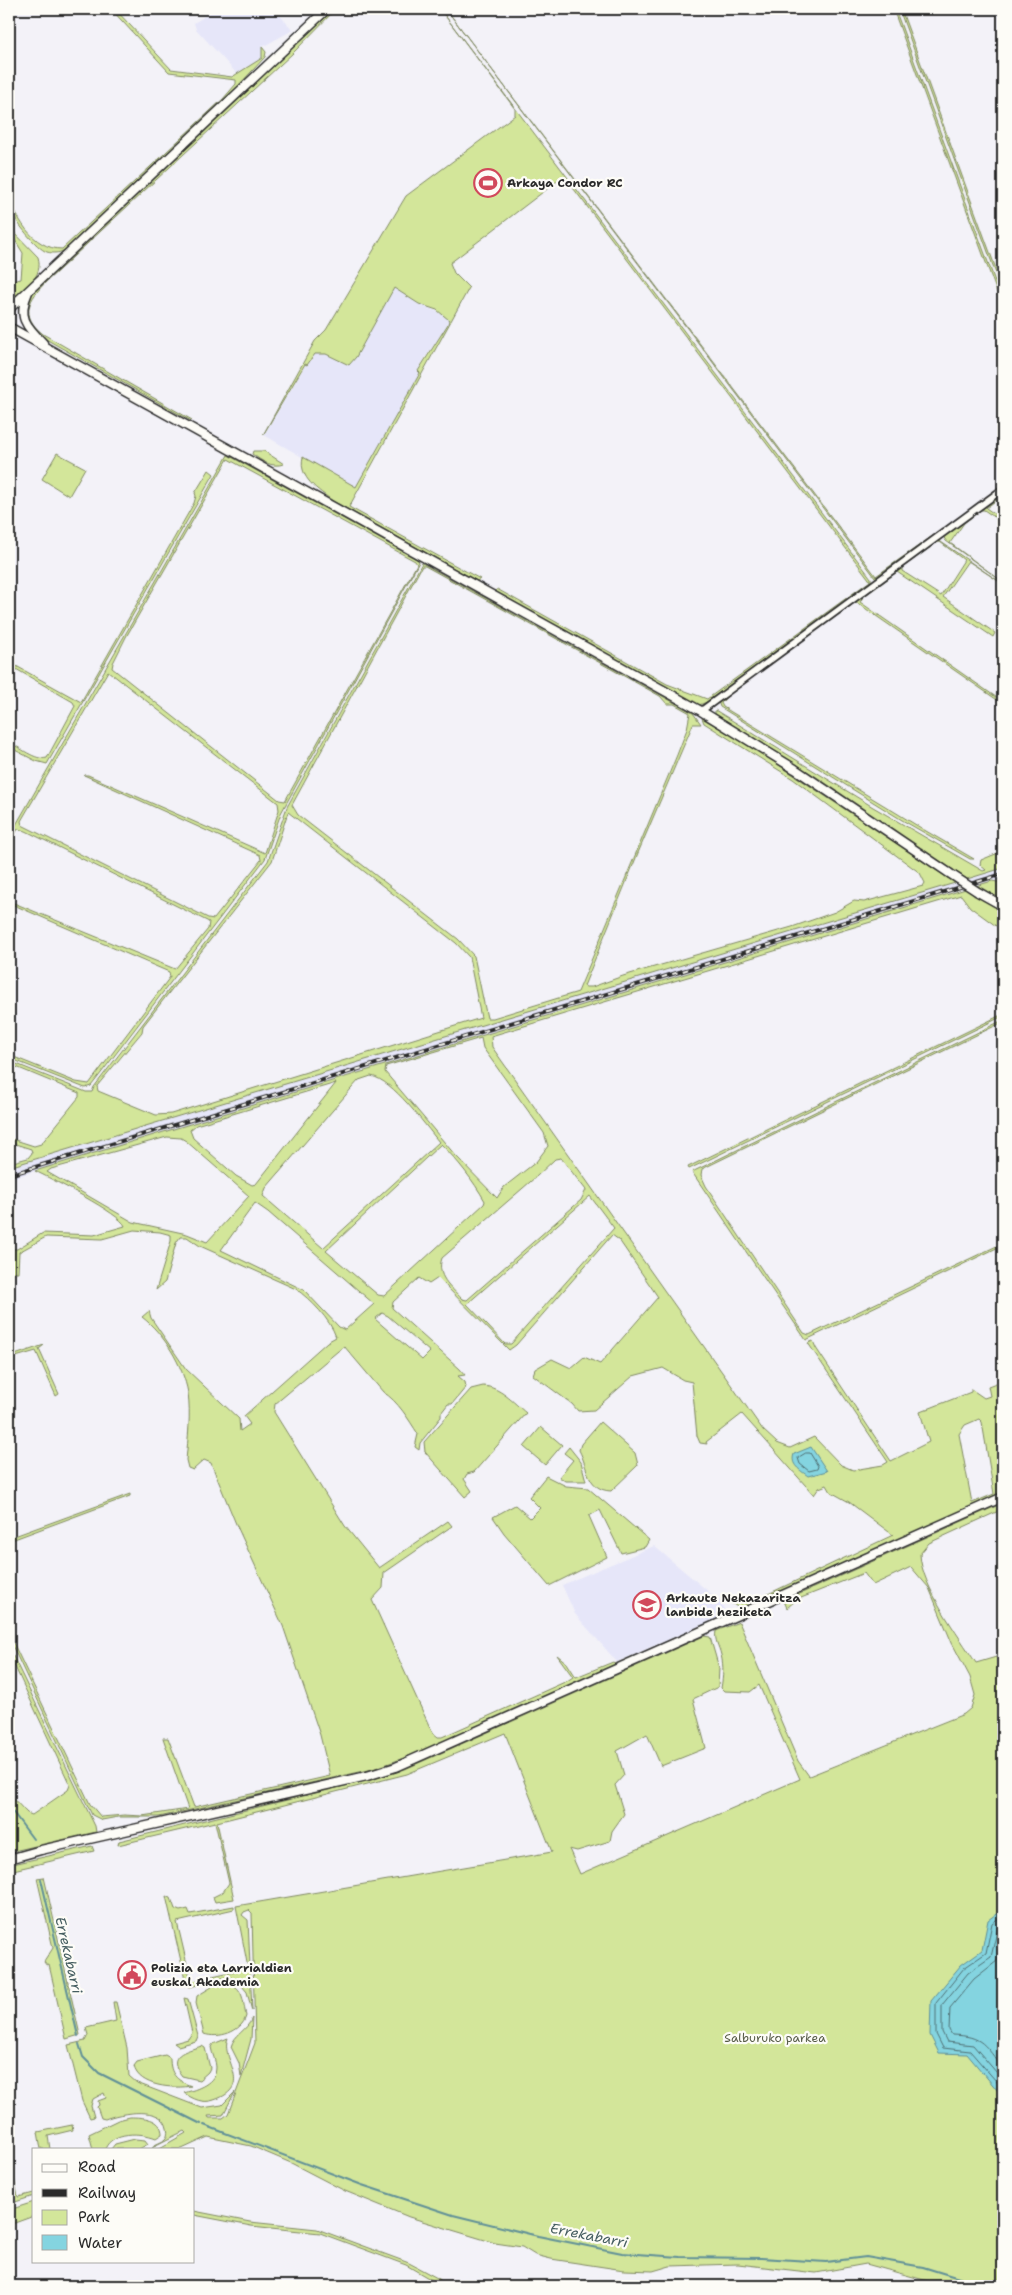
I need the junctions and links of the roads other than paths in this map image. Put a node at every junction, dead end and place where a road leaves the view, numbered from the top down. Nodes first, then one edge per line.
1 (327, 9) edge
2 (29, 290) junction
3 (12, 304) edge
4 (9, 310) edge
5 (23, 317) junction
6 (9, 327) edge
7 (48, 348) junction
8 (1003, 489) edge
9 (701, 711) junction
10 (1003, 906) edge
11 (1003, 1497) edge
12 (9, 1857) edge

1 - 2 main road
2 - 3 main road
2 - 5 main road
3 - 4 main road
4 - 5 main road
5 - 7 main road
6 - 7 main road
7 - 9 main road
8 - 9 street
9 - 10 main road, bridge
11 - 12 main road

